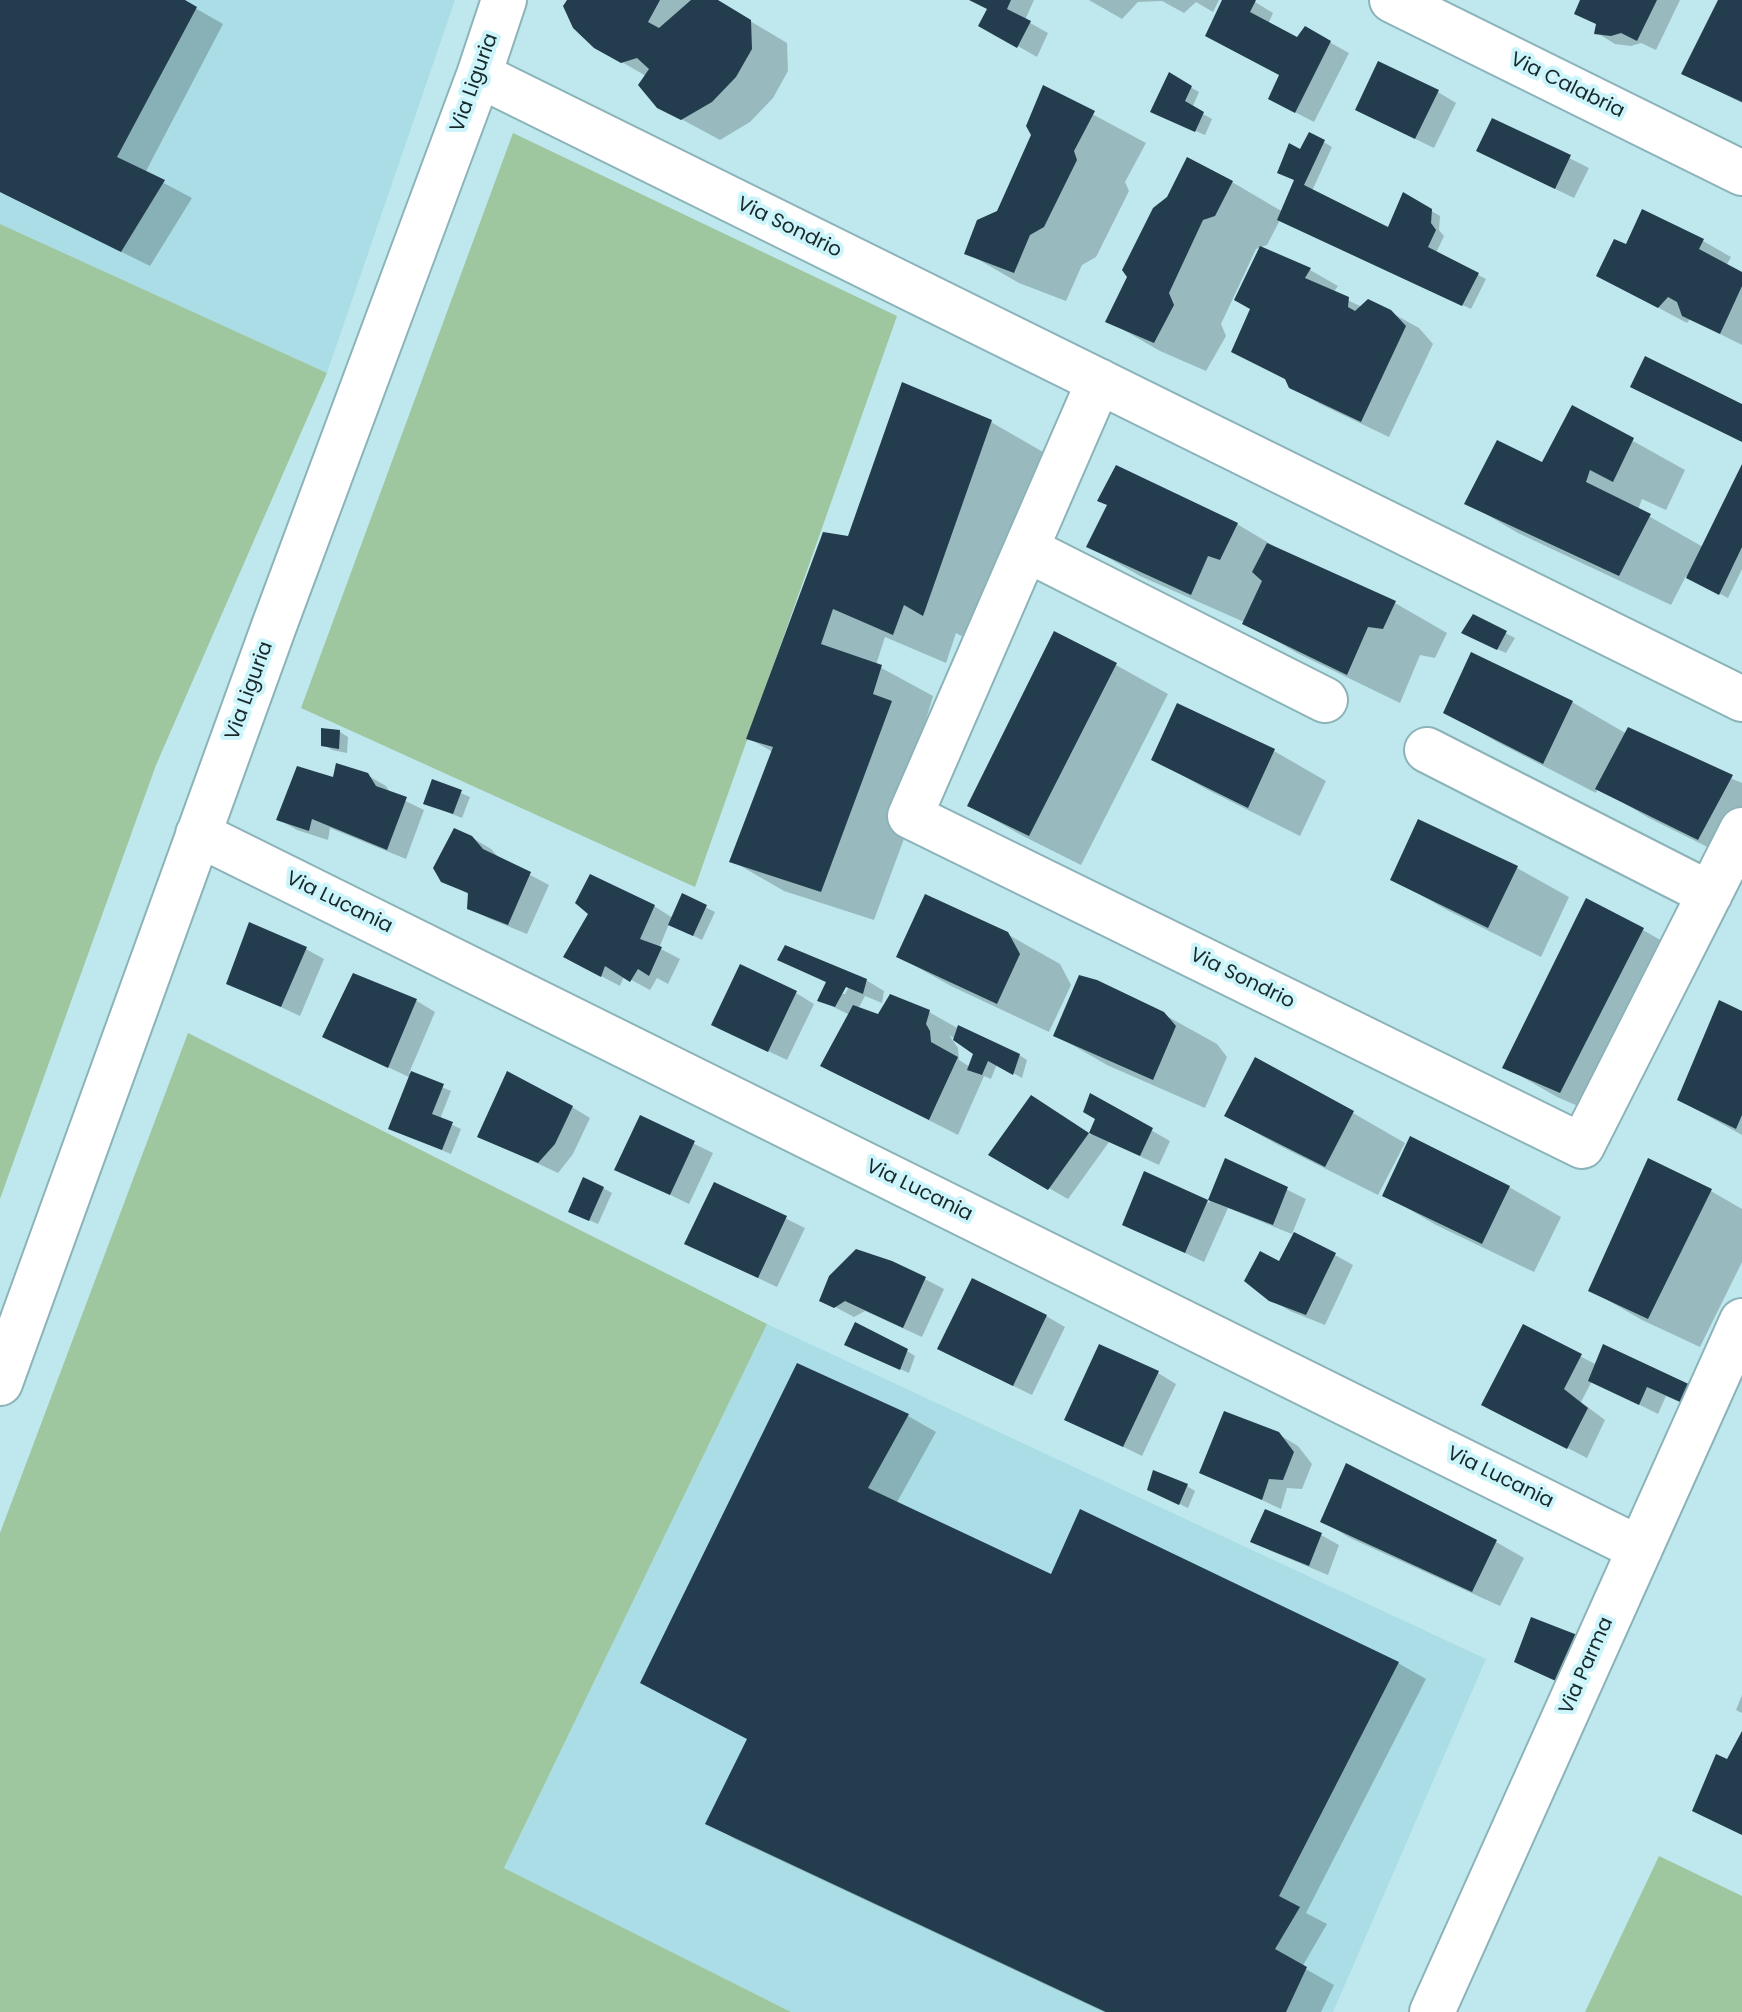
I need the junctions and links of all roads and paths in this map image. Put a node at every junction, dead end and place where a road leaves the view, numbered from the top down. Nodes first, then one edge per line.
1 (504, 0) edge
2 (1392, 0) edge
3 (479, 75) junction
4 (1742, 173) edge
5 (1099, 381) junction
6 (1026, 549) junction
7 (1742, 699) edge
8 (1325, 700) dead end
9 (1427, 750) dead end
10 (1742, 830) edge
11 (198, 834) junction
12 (1710, 894) junction
13 (1742, 1321) edge
14 (0, 1383) edge
15 (1640, 1549) junction
16 (1432, 2012) edge

1 - 3 street, Via Liguria
2 - 4 street, Via Calabria
3 - 5 street, Via Sondrio
3 - 11 street, Via Liguria
5 - 6 street, Via Sondrio
5 - 7 street, Via Sondrio
6 - 8 street
6 - 12 street, Via Sondrio
9 - 12 street
10 - 12 street, Via Sondrio
11 - 14 street, Via Liguria
11 - 15 street, Via Lucania
13 - 15 street, Via Parma
15 - 16 street, Via Parma

